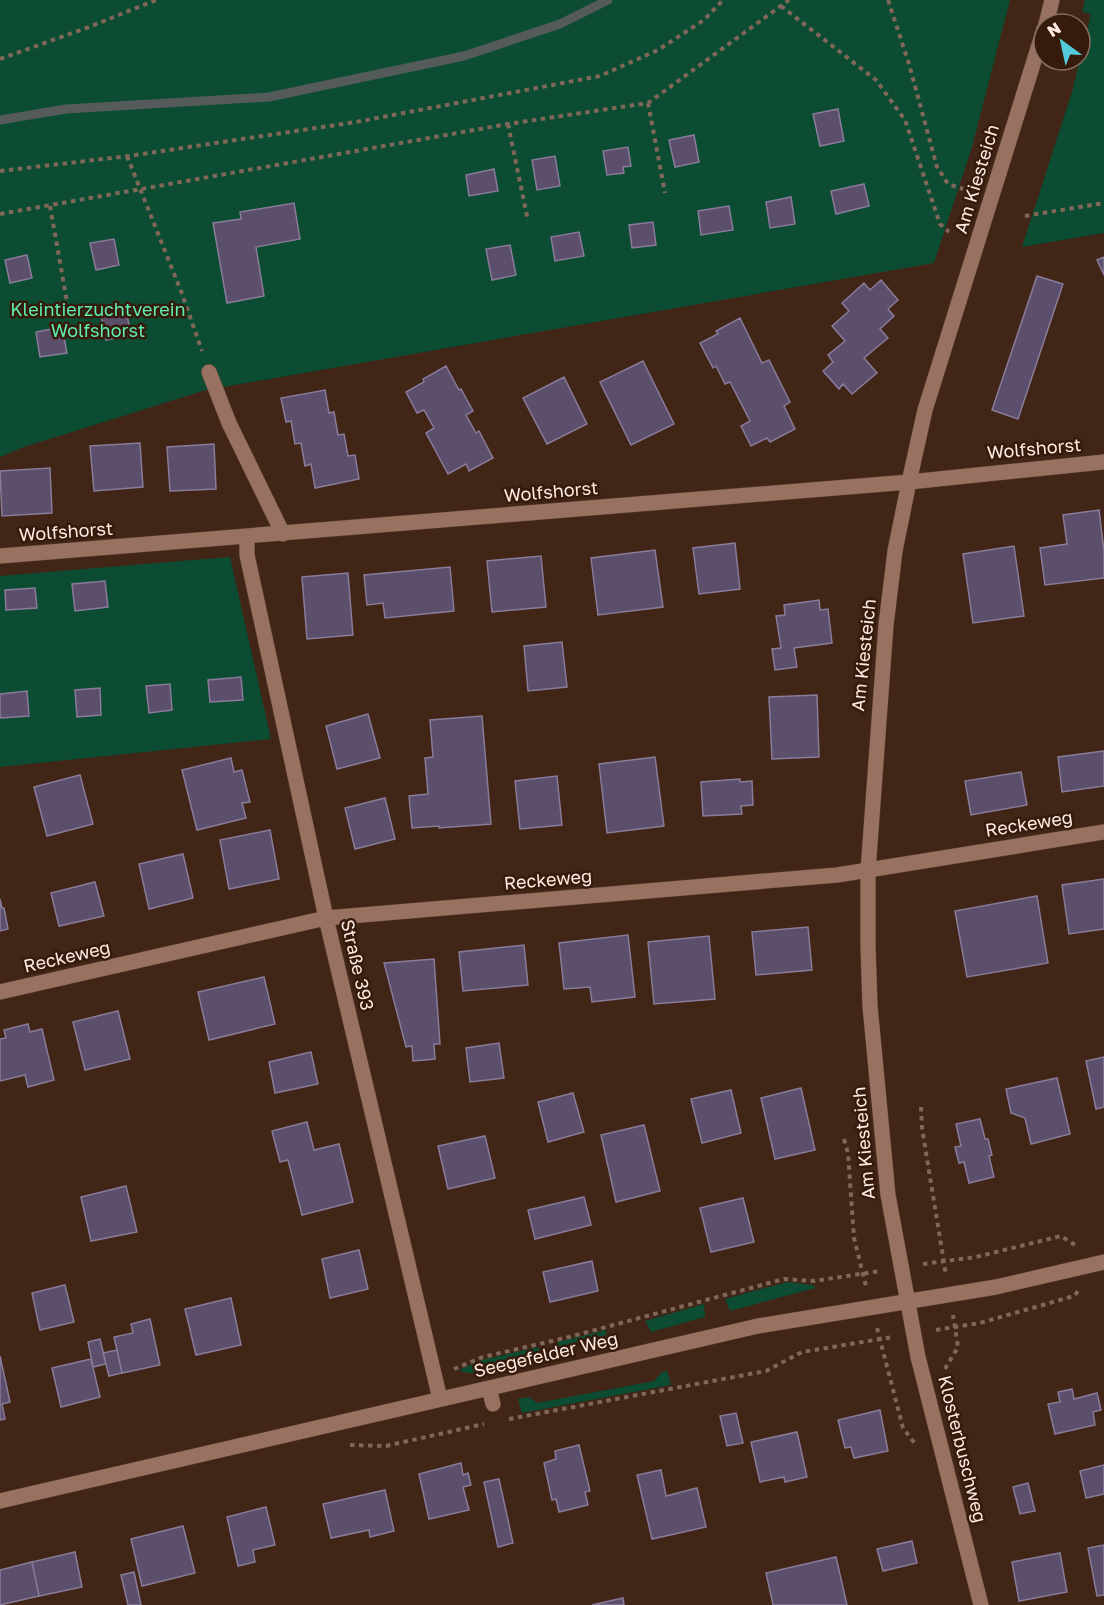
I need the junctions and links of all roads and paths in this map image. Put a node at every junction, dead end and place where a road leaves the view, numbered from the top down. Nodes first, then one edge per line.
1 (156, 0) edge
2 (723, 0) edge
3 (789, 0) edge
4 (888, 0) edge
5 (781, 6) junction
6 (0, 59) edge
7 (1032, 67) edge
8 (648, 103) junction
9 (508, 124) junction
10 (127, 156) junction
11 (0, 171) edge
12 (141, 189) junction
13 (963, 189) dead end
14 (665, 193) dead end
15 (1104, 204) edge
16 (50, 206) junction
17 (0, 214) edge
18 (1025, 216) dead end
19 (528, 221) dead end
20 (949, 232) dead end
21 (67, 302) dead end
22 (209, 372) joint
23 (1104, 462) edge
24 (909, 482) junction
25 (284, 534) junction
26 (247, 538) junction
27 (0, 556) edge
28 (1104, 832) edge
29 (868, 871) junction
30 (326, 918) junction
31 (0, 992) edge
32 (921, 1107) dead end
33 (844, 1139) dead end
34 (939, 1227) dead end
35 (854, 1238) dead end
36 (976, 1257) dead end
37 (1103, 1262) edge
38 (828, 1279) dead end
39 (907, 1302) junction
40 (841, 1346) dead end
41 (455, 1369) dead end
42 (890, 1376) dead end
43 (489, 1388) junction
44 (440, 1399) junction
45 (493, 1404) dead end
46 (507, 1420) dead end
47 (487, 1424) dead end
48 (903, 1428) dead end
49 (342, 1445) dead end
50 (0, 1501) edge
51 (981, 1605) edge

1 - 6 path
2 - 10 path
3 - 5 path
4 - 13 path
5 - 8 path
5 - 20 path
7 - 24 street, Am Kiesteich
8 - 9 path
8 - 14 path
9 - 12 path
9 - 19 path
10 - 11 path
10 - 12 path
12 - 16 path
12 - 22 path
15 - 18 path
16 - 17 path
16 - 21 path
22 - 25 street
23 - 24 street, Wolfshorst
24 - 25 street, Wolfshorst
24 - 29 street, Am Kiesteich
25 - 26 street, Wolfshorst
26 - 27 street, Wolfshorst
26 - 30 street, Straße 393
28 - 29 street, Reckeweg
29 - 30 street, Reckeweg
29 - 39 street, Am Kiesteich
30 - 31 street, Reckeweg
30 - 44 street, Straße 393
32 - 34 path
33 - 35 path
36 - 37 path
37 - 39 street, Seegefelder Weg
38 - 41 path
39 - 43 street, Seegefelder Weg
39 - 51 street, Klosterbuschweg
40 - 46 path
42 - 48 path
43 - 44 street, Seegefelder Weg
43 - 45 street
44 - 50 street, Seegefelder Weg
47 - 49 path

